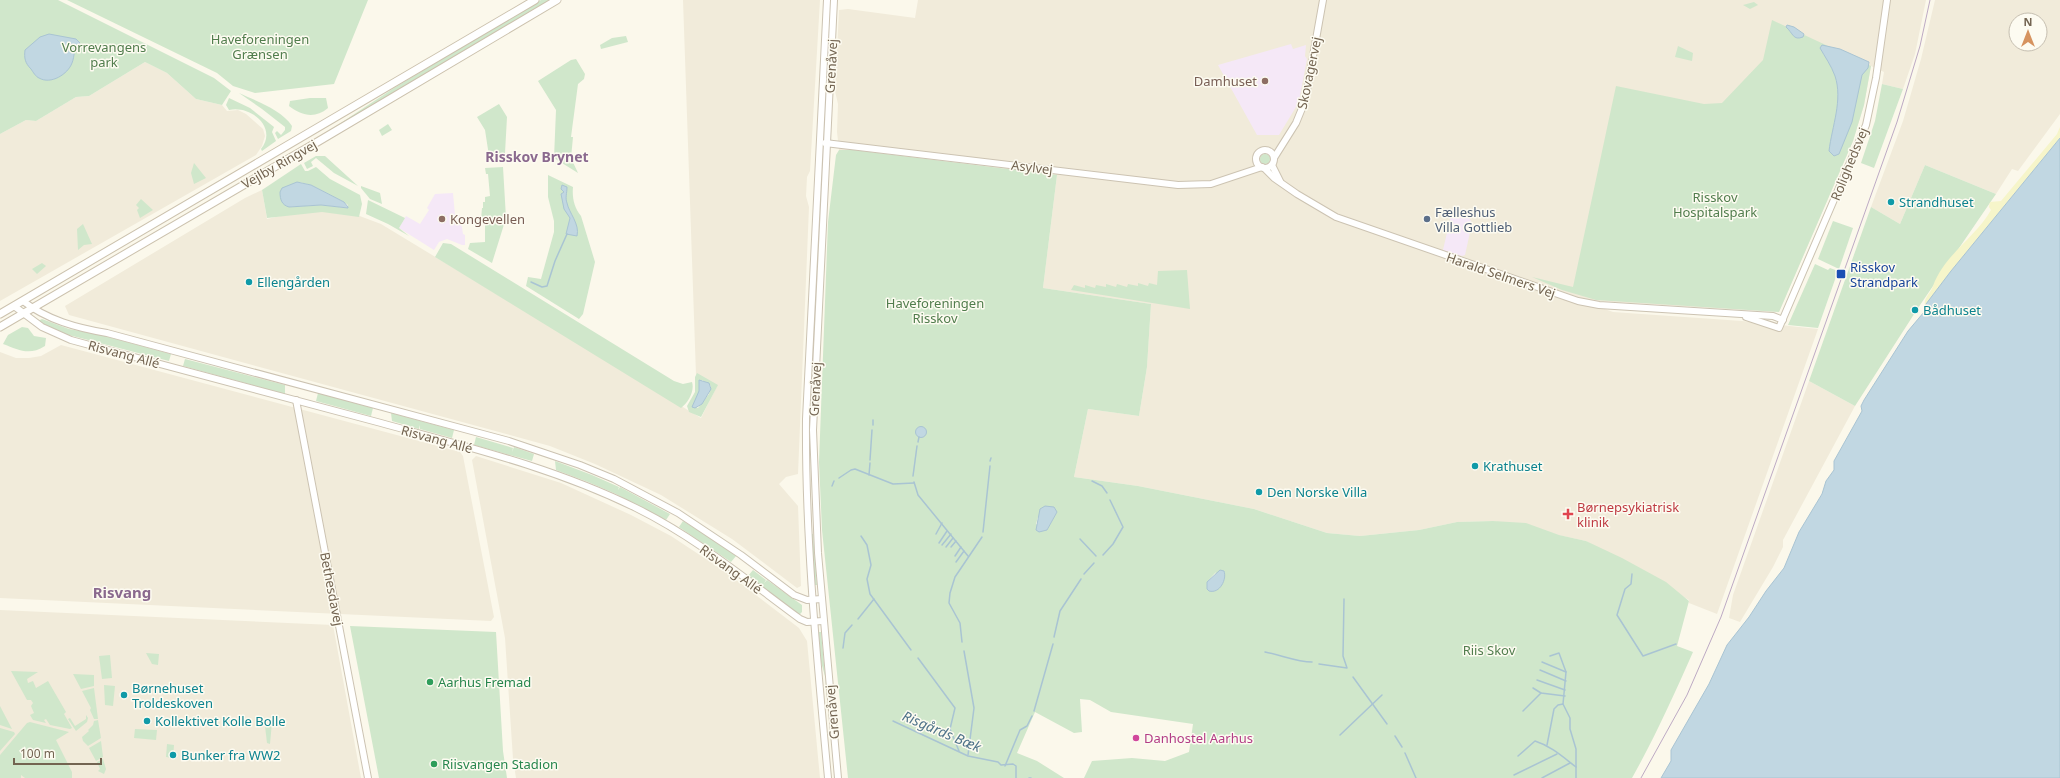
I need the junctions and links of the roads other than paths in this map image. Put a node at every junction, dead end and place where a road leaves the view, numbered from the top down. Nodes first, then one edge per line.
1 (535, 0) edge
2 (558, 0) edge
3 (826, 0) edge
4 (834, 0) edge
5 (1323, 0) edge
6 (1887, 0) edge
7 (1283, 141) junction
8 (819, 142) junction
9 (827, 143) junction
10 (1269, 151) junction
11 (1274, 158) junction
12 (1256, 160) junction
13 (1272, 165) junction
14 (1263, 168) junction
15 (1243, 173) junction
16 (1280, 181) junction
17 (23, 301) junction
18 (14, 306) junction
19 (33, 309) junction
20 (0, 314) edge
21 (24, 314) junction
22 (1738, 315) junction
23 (1783, 320) junction
24 (0, 327) edge
25 (1779, 328) joint
26 (296, 400) junction
27 (822, 599) junction
28 (812, 600) junction
29 (824, 621) junction
30 (814, 622) junction
31 (368, 778) edge
32 (828, 778) edge
33 (838, 778) edge

1 - 17 main road, Vejlby Ringvej
2 - 19 main road, Vejlby Ringvej
3 - 8 street, Grenåvej
4 - 9 street, Grenåvej
5 - 7 street, Skovagervej
6 - 23 street, Rolighedsvej
7 - 10 street, Skovagervej
7 - 11 street, Skovagervej
8 - 9 street, Asylvej
8 - 28 street, Grenåvej
9 - 15 street, Asylvej
9 - 27 street, Grenåvej
10 - 11 street
10 - 12 street
11 - 13 street
12 - 14 street
12 - 15 street, Asylvej
13 - 14 street
13 - 16 street, Harald Selmers Vej
14 - 15 street, Asylvej
14 - 16 street, Harald Selmers Vej
16 - 22 street, Harald Selmers Vej
17 - 18 main road, Vejlby Ringvej
17 - 19 street, Risvang Allé
18 - 20 main road, Vejlby Ringvej
18 - 21 street, Risvang Allé
19 - 21 main road, Vejlby Ringvej
19 - 28 street, Risvang Allé
21 - 24 main road, Vejlby Ringvej
21 - 26 street, Risvang Allé
22 - 23 street, Harald Selmers Vej
22 - 25 street, Harald Selmers Vej
23 - 25 street, Rolighedsvej
26 - 30 street, Risvang Allé
26 - 31 street, Bethesdavej
27 - 28 street, Risvang Allé
27 - 29 street, Grenåvej
28 - 30 street, Grenåvej
29 - 30 street, Risvang Allé
29 - 33 street, Grenåvej
30 - 32 street, Grenåvej

